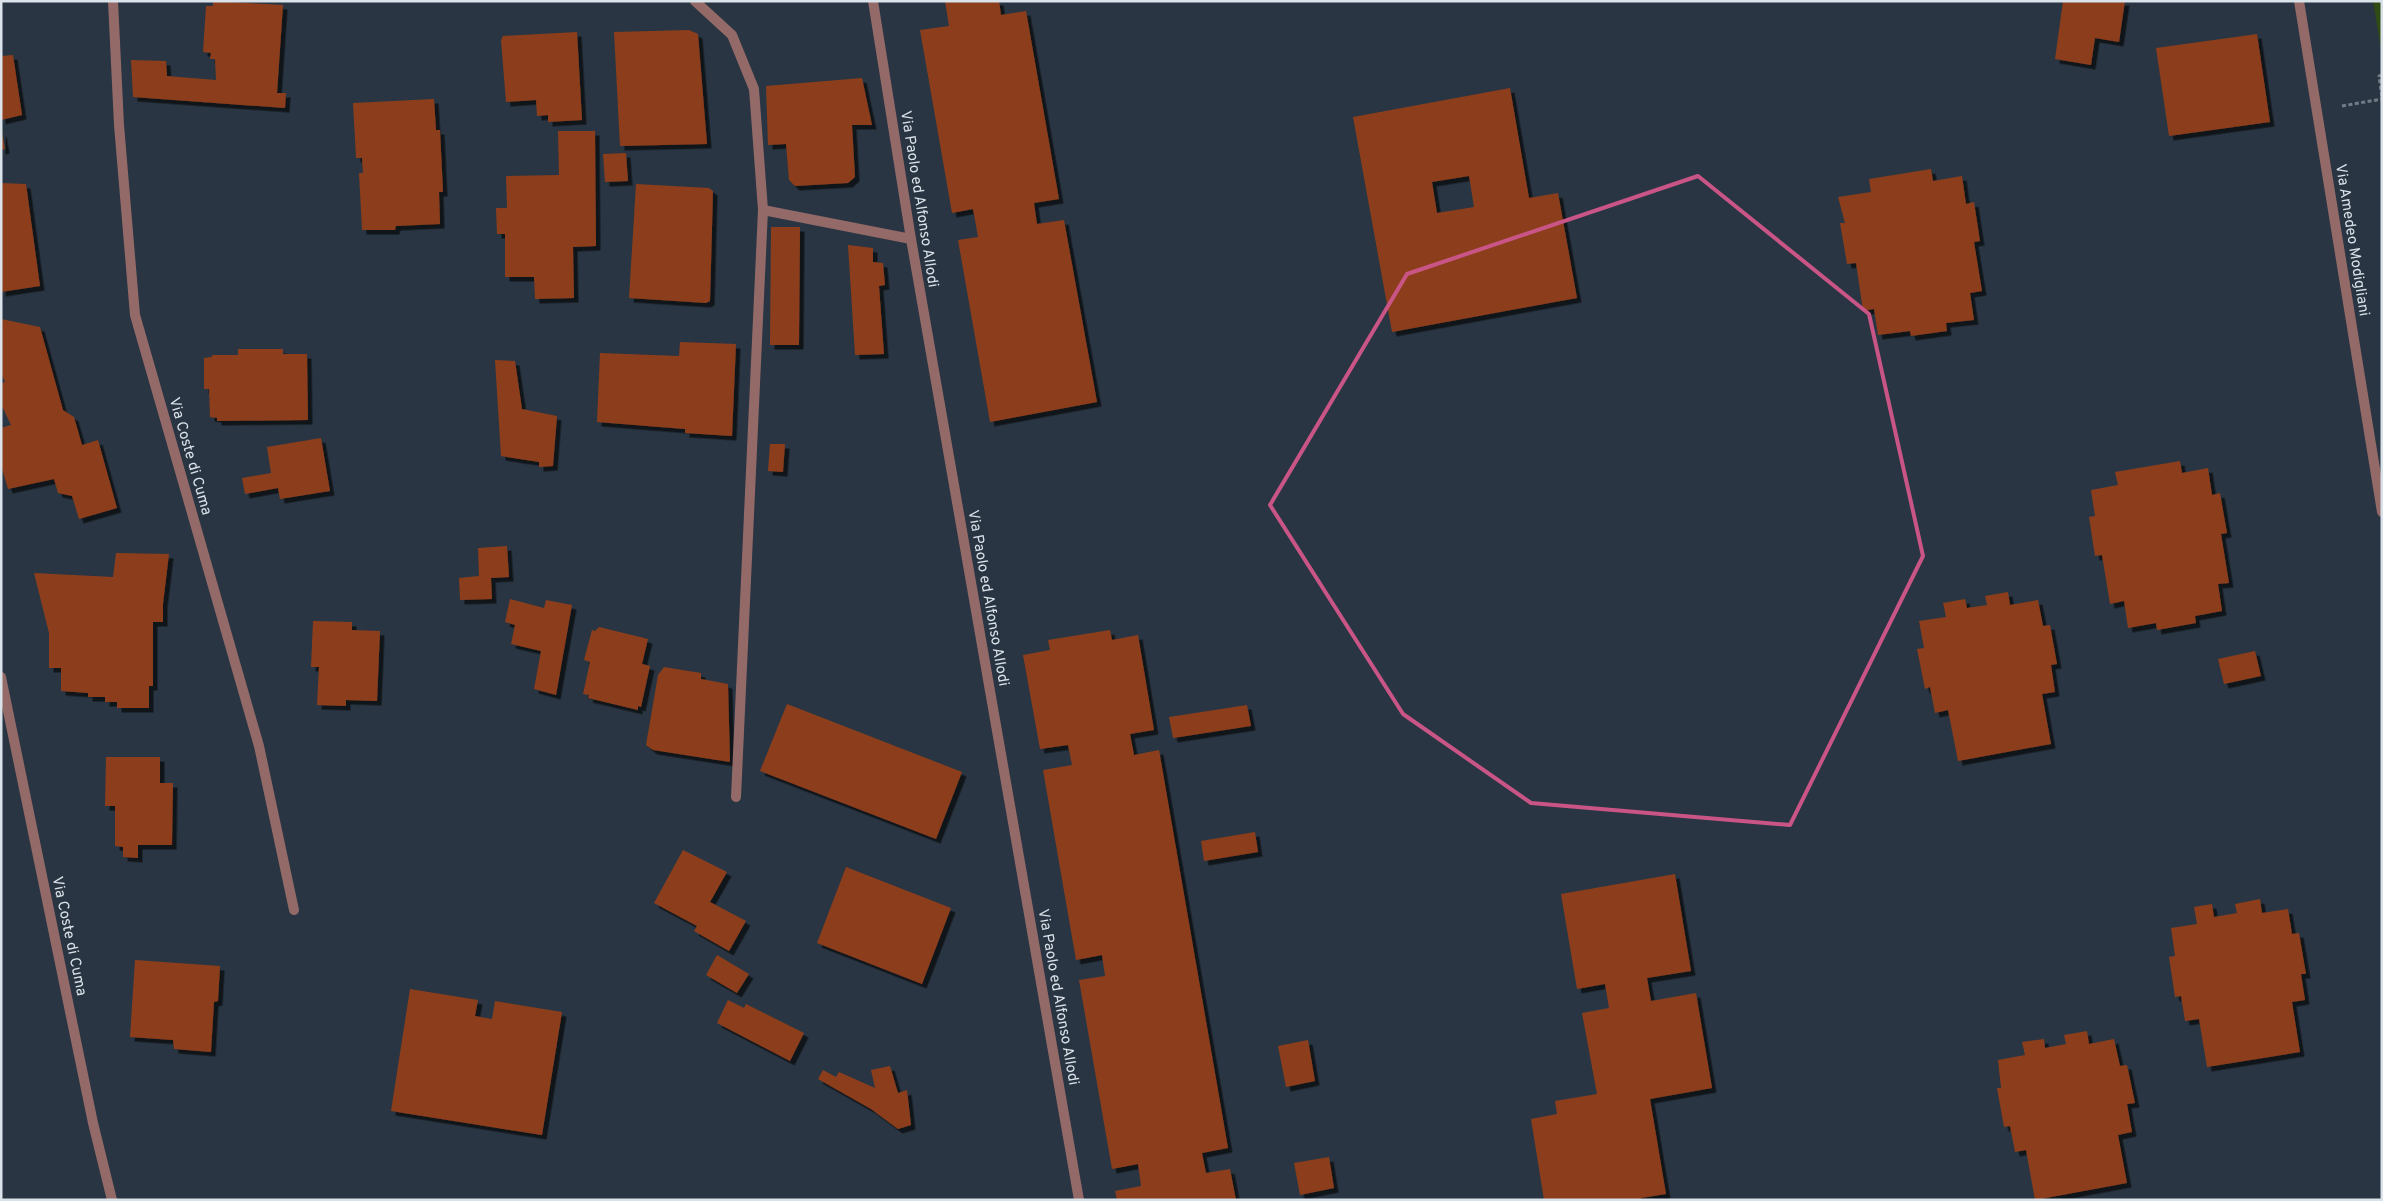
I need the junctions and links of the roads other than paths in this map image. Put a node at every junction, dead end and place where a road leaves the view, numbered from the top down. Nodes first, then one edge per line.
1 (113, 1) edge
2 (695, 1) edge
3 (873, 1) edge
4 (2299, 1) edge
5 (763, 210) junction
6 (911, 239) junction
7 (2382, 512) edge
8 (1, 677) edge
9 (736, 797) dead end
10 (294, 910) dead end
11 (112, 1200) edge
12 (1079, 1200) edge

1 - 10 street, Via Coste di Cuma
2 - 5 street
3 - 6 street, Via Paolo ed Alfonso Allodi
4 - 7 street, Via Amedeo Modigliani
5 - 6 street
5 - 9 street
6 - 12 street, Via Paolo ed Alfonso Allodi
8 - 11 street, Via Coste di Cuma

